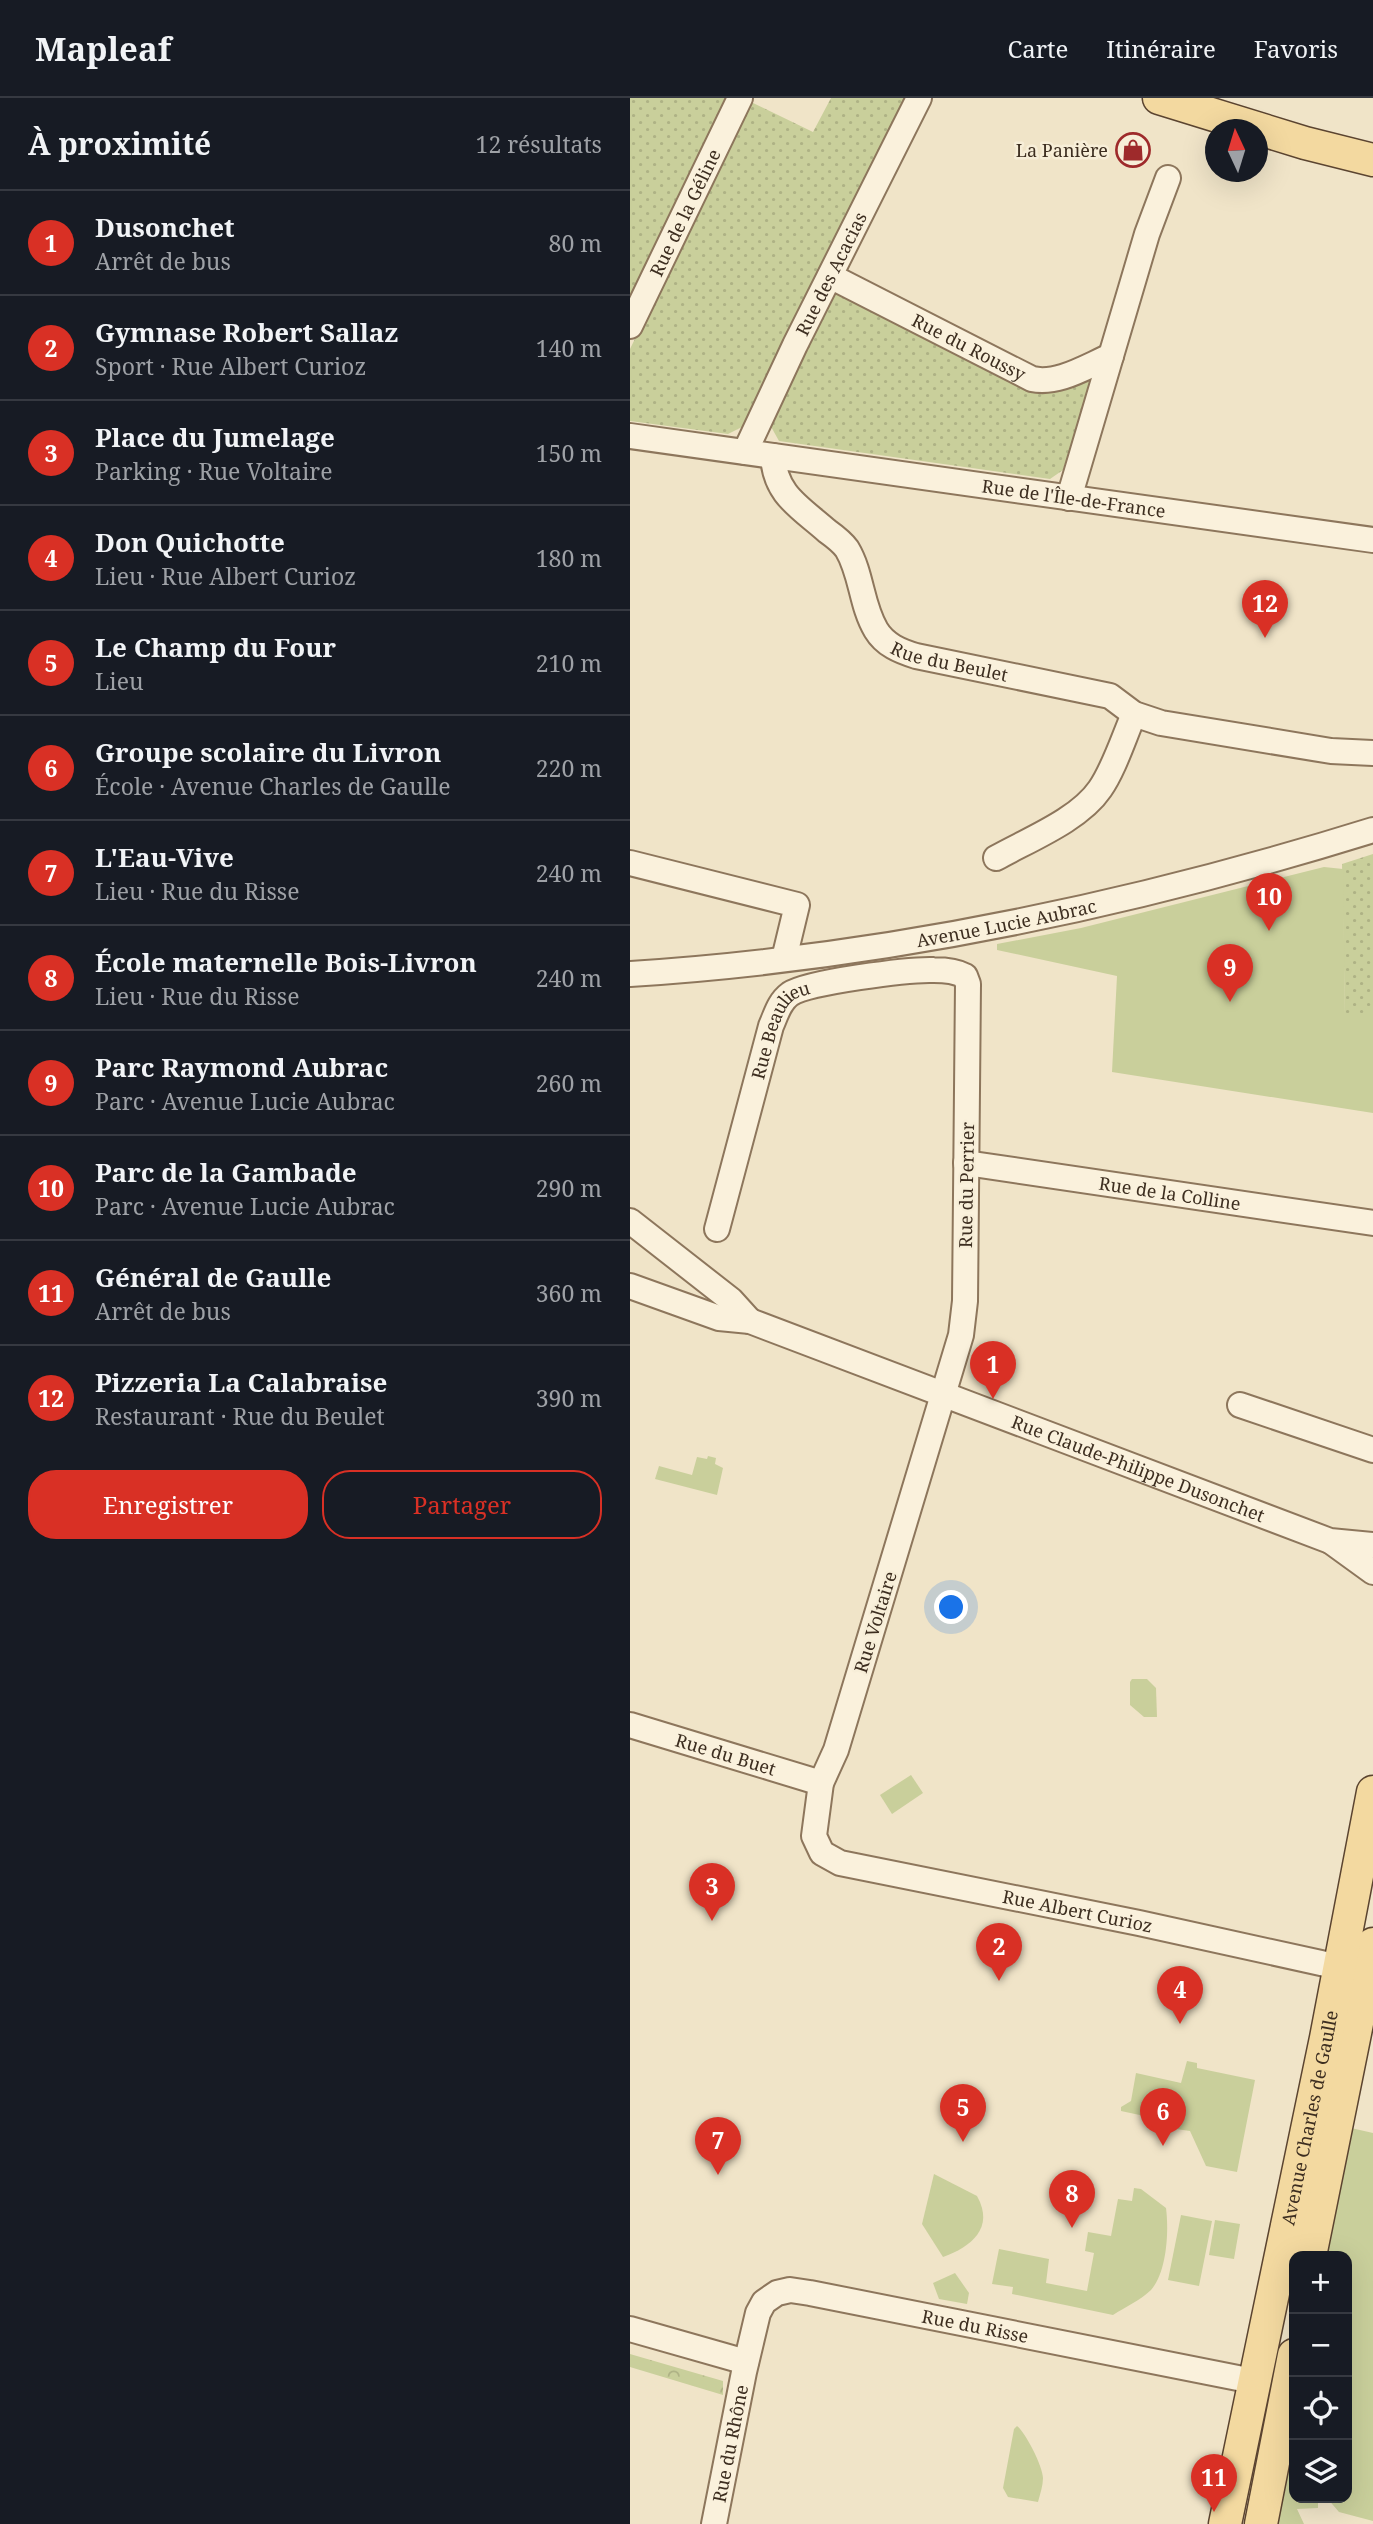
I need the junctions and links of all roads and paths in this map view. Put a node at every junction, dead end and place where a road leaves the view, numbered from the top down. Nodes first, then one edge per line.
1 (740, 98) edge
2 (919, 98) edge
3 (1159, 98) edge
4 (1372, 160) edge
5 (1168, 178) dead end
6 (830, 276) junction
7 (630, 326) edge
8 (1111, 356) junction
9 (630, 436) edge
10 (744, 452) junction
11 (773, 456) junction
12 (1069, 498) junction
13 (1373, 540) edge
14 (1134, 714) junction
15 (1373, 753) edge
16 (1373, 830) edge
17 (996, 858) dead end
18 (630, 863) edge
19 (784, 959) junction
20 (630, 974) edge
21 (963, 975) joint
22 (966, 1163) junction
23 (630, 1221) edge
24 (1373, 1223) edge
25 (717, 1229) dead end
26 (630, 1286) edge
27 (750, 1321) junction
28 (943, 1395) junction
29 (1240, 1405) dead end
30 (1373, 1450) edge
31 (1330, 1541) junction
32 (1373, 1545) edge
33 (1373, 1572) edge
34 (630, 1725) edge
35 (821, 1783) junction
36 (1373, 1792) edge
37 (818, 1849) joint
38 (1373, 1944) edge
39 (1338, 1964) junction
40 (1366, 1978) junction
41 (1311, 2251) edge
42 (630, 2329) edge
43 (746, 2362) junction
44 (1289, 2379) edge
45 (1254, 2381) junction
46 (1289, 2383) edge
47 (714, 2524) edge
48 (1225, 2524) edge
49 (1261, 2524) edge

1 - 7 street, Rue de la Géline
2 - 6 street, Rue des Acacias
3 - 4 main road
5 - 8 street
6 - 8 street, Rue du Roussy
6 - 10 street, Rue des Acacias
8 - 12 street
9 - 10 street
10 - 11 street
11 - 12 street, Rue de l'Île-de-France
11 - 14 street, Rue du Beulet
12 - 13 street, Rue de l'Île-de-France
14 - 15 street, Rue du Beulet
14 - 17 street
16 - 19 street, Avenue Lucie Aubrac
18 - 19 street
19 - 20 street, Avenue Lucie Aubrac
21 - 22 street, Rue du Perrier
21 - 25 street, Rue Beaulieu
22 - 24 street, Rue de la Colline
22 - 28 street, Rue du Perrier
23 - 27 street, Rue Claude-Philippe Dusonchet
26 - 27 street, Rue Claude-Philippe Dusonchet
27 - 28 street, Rue Claude-Philippe Dusonchet
28 - 31 street, Rue Claude-Philippe Dusonchet
28 - 35 street, Rue Voltaire
29 - 30 street
31 - 32 street, Rue Claude-Philippe Dusonchet
31 - 33 street, Rue Claude-Philippe Dusonchet
34 - 35 street, Rue du Buet
35 - 37 street, Rue Voltaire
36 - 39 main road, Avenue Charles de Gaulle
37 - 39 street, Rue Albert Curioz
38 - 40 main road, Avenue Charles de Gaulle
39 - 40 main road
39 - 45 main road, Avenue Charles de Gaulle
40 - 41 main road, Avenue Charles de Gaulle
42 - 43 street
43 - 45 street, Rue du Risse
43 - 47 street, Rue du Rhône
44 - 45 main road
45 - 48 main road, Avenue Charles de Gaulle
46 - 49 main road

